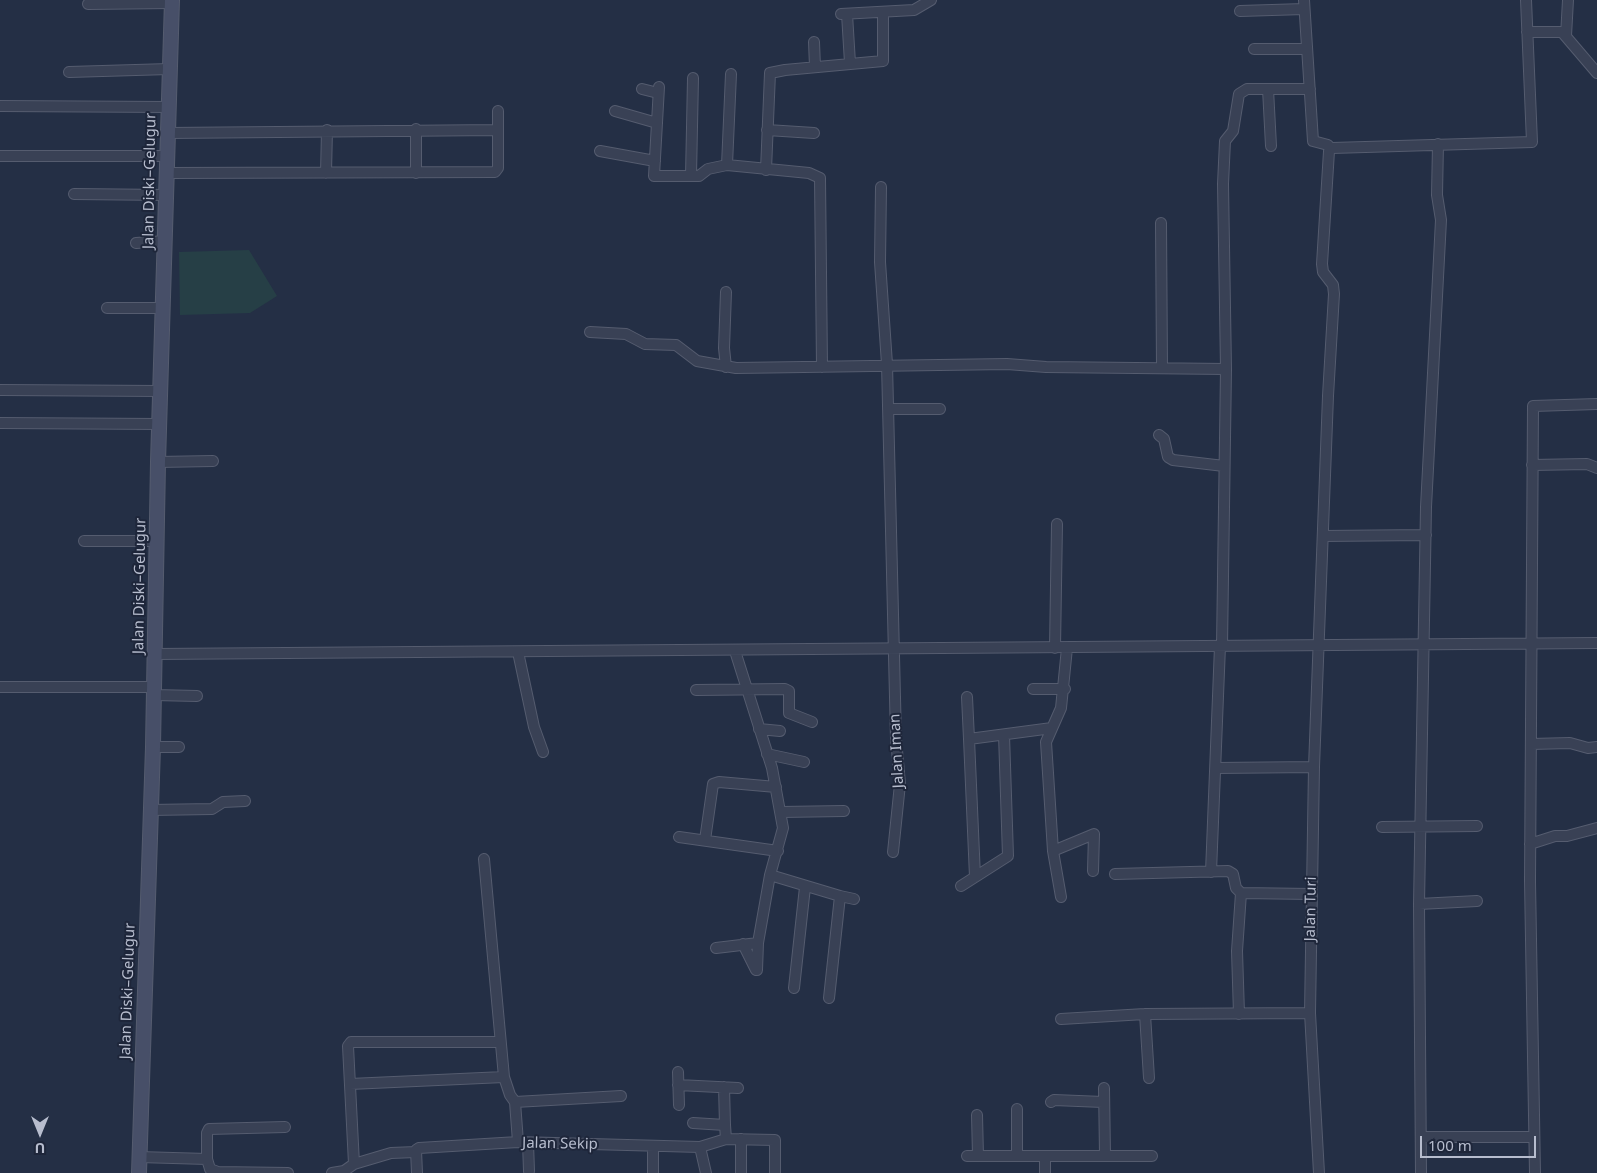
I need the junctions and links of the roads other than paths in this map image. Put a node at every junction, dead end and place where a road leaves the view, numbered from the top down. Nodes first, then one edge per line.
1 (931, 0) edge
2 (1526, 0) edge
3 (1568, 0) edge
4 (172, 1) edge
5 (88, 4) dead end
6 (1304, 5) edge
7 (1240, 11) dead end
8 (883, 12) junction
9 (1527, 32) junction
10 (1566, 36) junction
11 (814, 42) dead end
12 (1254, 49) dead end
13 (1307, 49) junction
14 (850, 63) junction
15 (816, 67) junction
16 (169, 69) junction
17 (69, 72) dead end
18 (1597, 73) edge
19 (731, 74) dead end
20 (693, 78) dead end
21 (1310, 88) junction
22 (642, 89) dead end
23 (1268, 89) junction
24 (0, 106) edge
25 (168, 107) junction
26 (498, 111) dead end
27 (615, 111) dead end
28 (657, 123) junction
29 (416, 129) junction
30 (327, 130) junction
31 (498, 130) junction
32 (767, 130) junction
33 (168, 133) junction
34 (814, 133) dead end
35 (1438, 144) junction
36 (1271, 146) dead end
37 (1330, 149) junction
38 (600, 151) dead end
39 (0, 156) edge
40 (168, 156) junction
41 (655, 161) junction
42 (727, 164) junction
43 (766, 170) junction
44 (416, 172) junction
45 (167, 173) junction
46 (326, 173) junction
47 (691, 176) junction
48 (881, 187) dead end
49 (74, 194) dead end
50 (167, 194) junction
51 (1161, 223) dead end
52 (166, 241) junction
53 (136, 243) dead end
54 (726, 292) dead end
55 (107, 308) dead end
56 (163, 308) junction
57 (590, 332) dead end
58 (887, 364) junction
59 (726, 367) junction
60 (822, 367) junction
61 (1162, 368) junction
62 (1226, 369) junction
63 (1, 390) edge
64 (161, 391) junction
65 (1597, 404) edge
66 (888, 409) junction
67 (940, 409) dead end
68 (0, 423) edge
69 (160, 424) junction
70 (1159, 435) dead end
71 (213, 461) dead end
72 (158, 462) junction
73 (1532, 465) junction
74 (1224, 466) junction
75 (1597, 468) edge
76 (1057, 524) dead end
77 (1426, 535) junction
78 (1323, 536) junction
79 (158, 541) junction
80 (84, 542) dead end
81 (1320, 644) junction
82 (1425, 644) junction
83 (1532, 644) junction
84 (1597, 644) edge
85 (1221, 646) junction
86 (1055, 648) junction
87 (1067, 648) junction
88 (735, 650) junction
89 (894, 650) junction
90 (518, 652) junction
91 (155, 654) junction
92 (0, 687) edge
93 (1033, 689) dead end
94 (1065, 689) junction
95 (696, 690) dead end
96 (746, 690) junction
97 (154, 691) junction
98 (197, 696) dead end
99 (967, 697) dead end
100 (812, 722) dead end
101 (1052, 728) junction
102 (759, 729) junction
103 (780, 732) dead end
104 (1004, 735) junction
105 (969, 739) junction
106 (1531, 744) junction
107 (153, 747) junction
108 (179, 747) dead end
109 (1597, 747) edge
110 (543, 752) dead end
111 (767, 754) junction
112 (804, 762) dead end
113 (1314, 767) junction
114 (1216, 768) junction
115 (776, 787) junction
116 (245, 801) dead end
117 (150, 810) junction
118 (844, 810) dead end
119 (781, 812) junction
120 (1420, 826) junction
121 (1477, 826) dead end
122 (1382, 827) dead end
123 (1597, 828) edge
124 (679, 837) dead end
125 (706, 840) junction
126 (1530, 844) junction
127 (778, 851) junction
128 (1053, 851) junction
129 (893, 852) dead end
130 (484, 859) dead end
131 (1093, 870) dead end
132 (1211, 872) junction
133 (1115, 874) dead end
134 (770, 875) junction
135 (975, 877) junction
136 (961, 886) dead end
137 (804, 887) junction
138 (1241, 893) junction
139 (1311, 894) junction
140 (840, 896) junction
141 (1061, 897) dead end
142 (854, 899) dead end
143 (1477, 901) dead end
144 (1419, 904) junction
145 (758, 943) junction
146 (743, 944) junction
147 (716, 948) dead end
148 (794, 988) dead end
149 (829, 998) dead end
150 (1310, 1013) junction
151 (1145, 1014) junction
152 (1238, 1014) junction
153 (1062, 1019) dead end
154 (500, 1042) junction
155 (678, 1072) dead end
156 (504, 1077) junction
157 (1149, 1078) dead end
158 (350, 1084) junction
159 (678, 1086) junction
160 (724, 1087) junction
161 (738, 1088) dead end
162 (1104, 1088) dead end
163 (621, 1096) dead end
164 (516, 1102) junction
165 (1051, 1102) dead end
166 (1103, 1102) junction
167 (679, 1105) dead end
168 (1017, 1109) dead end
169 (977, 1114) dead end
170 (693, 1123) dead end
171 (725, 1125) junction
172 (285, 1127) dead end
173 (1422, 1137) junction
174 (1534, 1137) junction
175 (726, 1139) junction
176 (741, 1139) junction
177 (523, 1143) junction
178 (653, 1146) junction
179 (700, 1148) junction
180 (416, 1152) junction
181 (1104, 1155) junction
182 (1017, 1156) junction
183 (1045, 1156) junction
184 (1152, 1156) dead end
185 (140, 1157) junction
186 (207, 1159) junction
187 (354, 1164) junction
188 (529, 1171) dead end
189 (139, 1173) edge
190 (288, 1173) edge
191 (332, 1173) edge
192 (417, 1173) edge
193 (653, 1173) edge
194 (706, 1173) edge
195 (741, 1173) edge
196 (775, 1173) edge
197 (1045, 1173) edge
198 (1319, 1173) edge
199 (1421, 1173) edge
200 (1535, 1173) edge

1 - 8 street
2 - 9 street
3 - 10 street
4 - 5 street
4 - 16 main road, Jalan Diski–Gelugur
6 - 7 street
6 - 13 street
8 - 14 street
8 - 14 street
9 - 10 street
9 - 35 street
10 - 18 street
11 - 15 street
12 - 13 street
13 - 21 street
14 - 15 street
15 - 32 street
16 - 17 street
16 - 25 main road, Jalan Diski–Gelugur
19 - 42 street
20 - 47 street
21 - 23 street
21 - 37 street
22 - 28 street
23 - 36 street
23 - 62 street
24 - 25 street
25 - 33 main road, Jalan Diski–Gelugur
26 - 31 street
27 - 28 street
28 - 41 street
29 - 30 street
29 - 31 street
29 - 44 street
30 - 33 street
30 - 46 street
31 - 44 street
32 - 34 street
32 - 43 street
33 - 40 main road, Jalan Diski–Gelugur
35 - 37 street
35 - 77 street
37 - 78 street, Jalan Turi
38 - 41 street
39 - 40 street
40 - 45 main road, Jalan Diski–Gelugur
41 - 47 street
42 - 43 street
42 - 47 street
43 - 60 street
44 - 46 street
45 - 46 street
45 - 50 main road, Jalan Diski–Gelugur
48 - 58 street, Jalan Iman
49 - 50 street
50 - 52 main road, Jalan Diski–Gelugur
51 - 61 street
52 - 53 street
52 - 56 main road, Jalan Diski–Gelugur
54 - 59 street
55 - 56 street
56 - 64 main road, Jalan Diski–Gelugur
57 - 59 street
58 - 60 street
58 - 61 street
58 - 66 street, Jalan Iman
59 - 60 street
61 - 62 street
62 - 74 street
63 - 64 street
64 - 69 main road, Jalan Diski–Gelugur
65 - 73 street
66 - 67 street
66 - 89 street, Jalan Iman
68 - 69 street
69 - 72 main road, Jalan Diski–Gelugur
70 - 74 street
71 - 72 street
72 - 79 main road, Jalan Diski–Gelugur
73 - 75 street
73 - 83 street
74 - 85 street
76 - 86 street
77 - 78 street
77 - 82 street
78 - 81 street, Jalan Turi
79 - 80 street
79 - 91 main road, Jalan Diski–Gelugur
81 - 82 street
81 - 85 street
81 - 113 street, Jalan Turi
82 - 83 street
82 - 120 street
83 - 84 street
83 - 106 street
85 - 87 street
85 - 114 street
86 - 87 street
86 - 89 street
87 - 94 street
88 - 89 street
88 - 90 street
88 - 96 street
89 - 129 street, Jalan Iman
90 - 91 street
90 - 110 street
91 - 97 main road, Jalan Diski–Gelugur
92 - 97 street
93 - 94 street
94 - 101 street
95 - 96 street
96 - 100 street
96 - 102 street
97 - 98 street
97 - 107 main road, Jalan Diski–Gelugur
99 - 105 street
101 - 104 street
101 - 128 street
102 - 103 street
102 - 111 street
104 - 105 street
104 - 135 street
105 - 135 street
106 - 109 street
106 - 126 street
107 - 108 street
107 - 117 main road, Jalan Diski–Gelugur
111 - 112 street
111 - 115 street
113 - 114 street
113 - 139 street, Jalan Turi
114 - 132 street
115 - 119 street
115 - 125 street
116 - 117 street
117 - 185 main road, Jalan Diski–Gelugur
118 - 119 street
119 - 127 street
120 - 121 street
120 - 122 street
120 - 144 street
123 - 126 street
124 - 125 street
125 - 127 street
126 - 174 street
127 - 134 street
128 - 131 street
128 - 141 street
130 - 154 street
132 - 133 street
132 - 138 street
134 - 137 street
134 - 145 street
135 - 136 street
137 - 140 street
137 - 148 street
138 - 139 street
138 - 152 street
139 - 150 street, Jalan Turi
140 - 142 street
140 - 149 street
143 - 144 street
144 - 173 street
145 - 146 street
145 - 146 street
146 - 147 street
150 - 152 street
150 - 198 street, Jalan Turi
151 - 152 street
151 - 153 street
151 - 157 street
154 - 156 street
154 - 158 street
155 - 159 street
156 - 158 street
156 - 164 street
158 - 187 street
159 - 160 street
159 - 167 street
160 - 161 street
160 - 171 street
162 - 166 street
163 - 164 street
164 - 177 street
165 - 166 street
166 - 181 street
168 - 182 street
169 - 182 street
170 - 171 street
171 - 175 street
172 - 186 street
173 - 174 street
173 - 199 street
174 - 200 street
175 - 176 street
175 - 179 street
176 - 195 street
176 - 196 street
177 - 178 street, Jalan Sekip
177 - 180 street, Jalan Sekip
177 - 188 street
178 - 179 street, Jalan Sekip
178 - 193 street
179 - 194 street
180 - 187 street, Jalan Sekip
180 - 192 street
181 - 183 street
181 - 184 street
182 - 183 street
183 - 197 street
185 - 186 street
185 - 189 main road, Jalan Diski–Gelugur
186 - 190 street
187 - 191 street, Jalan Sekip

